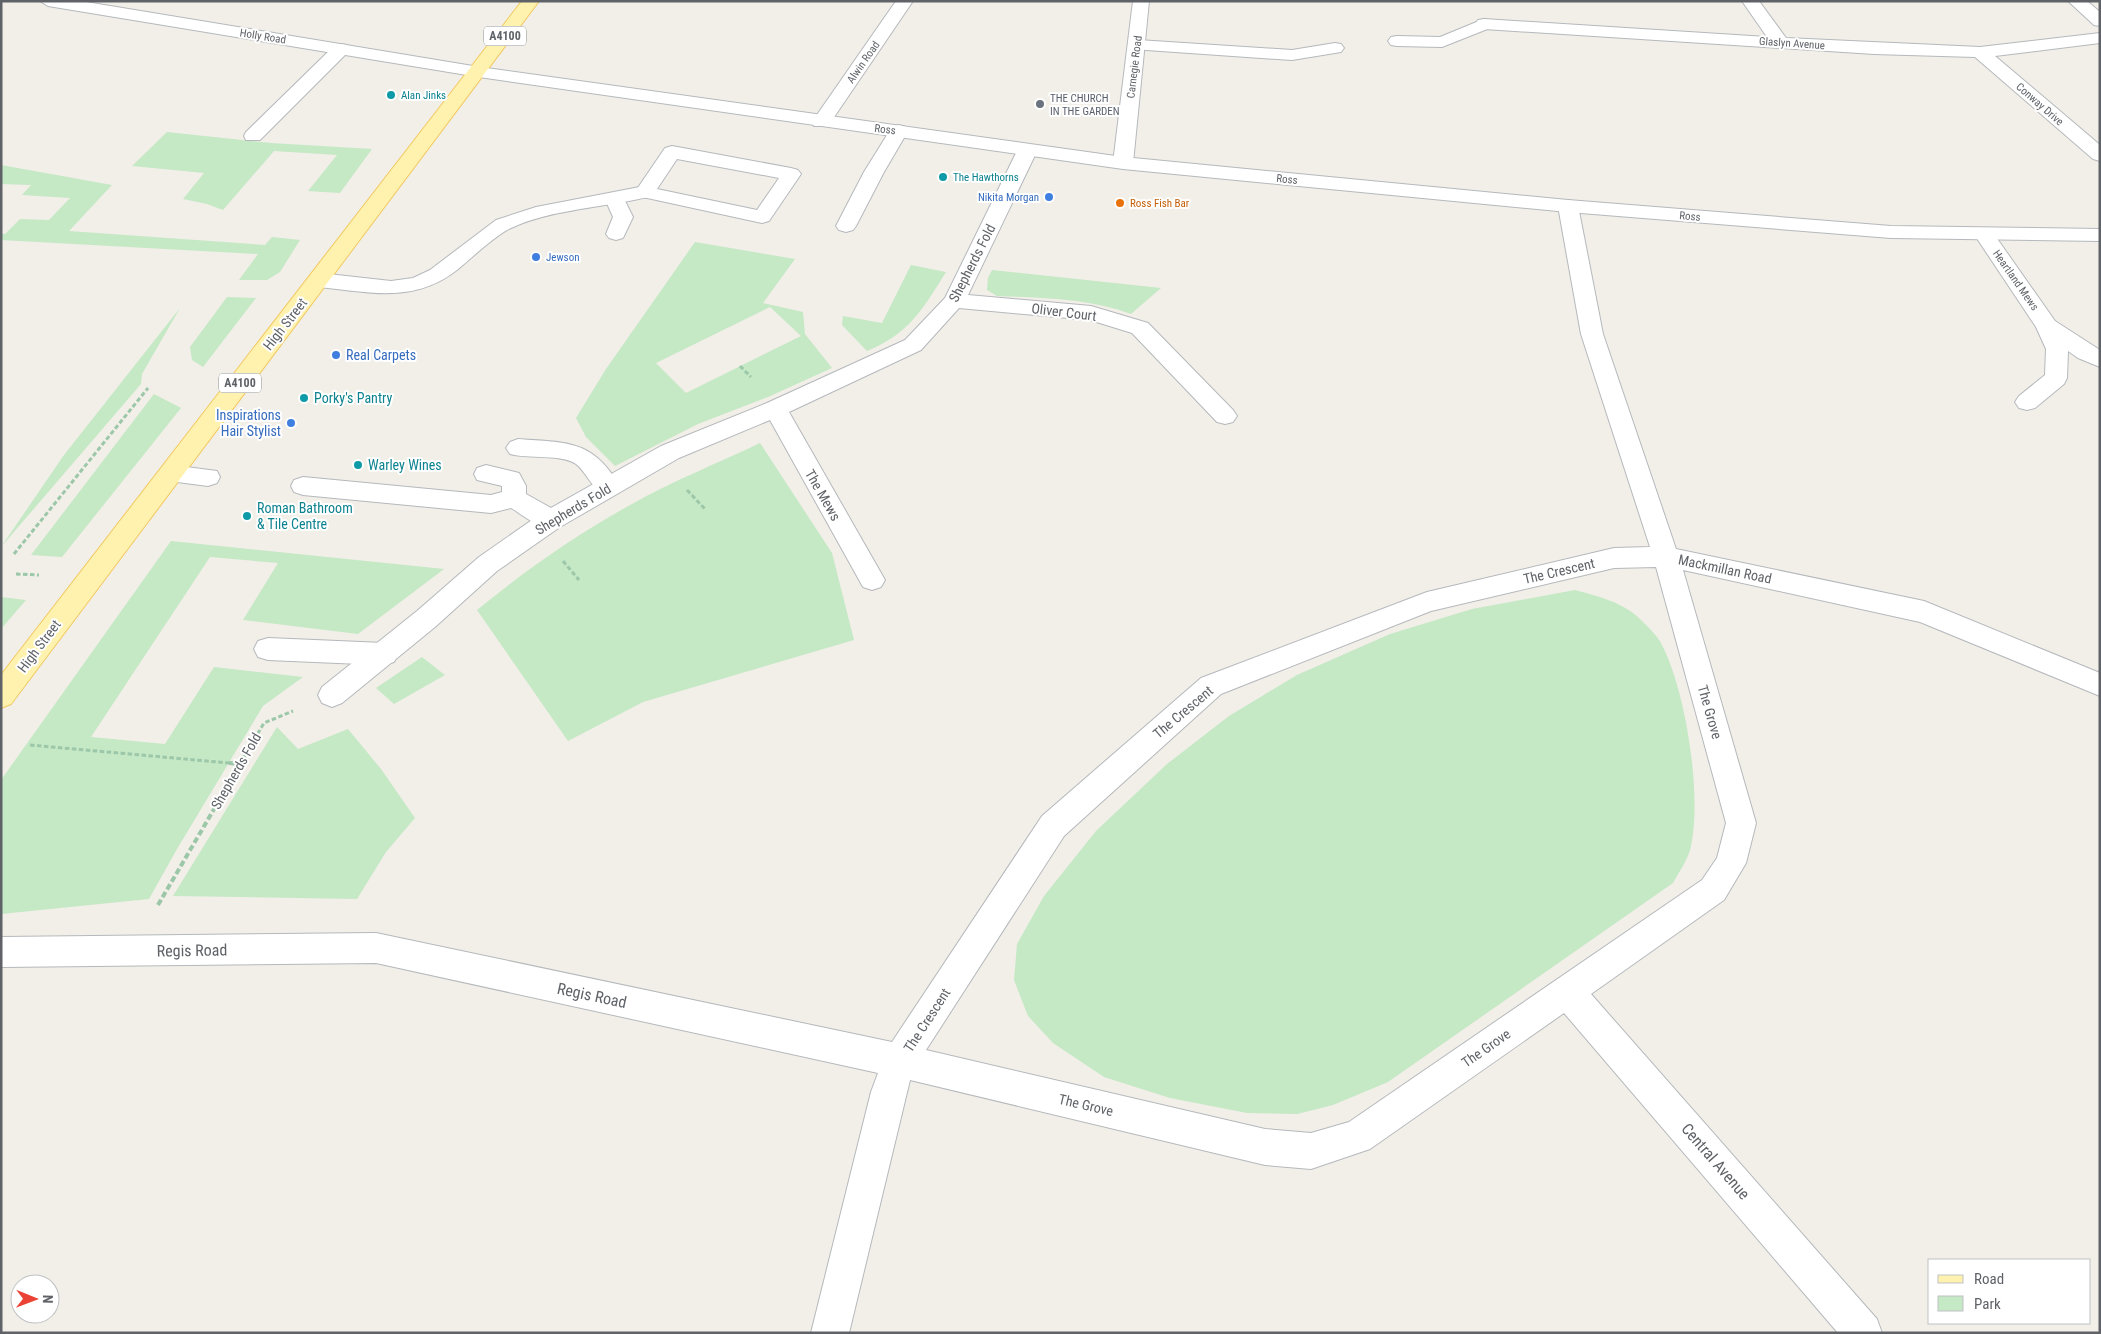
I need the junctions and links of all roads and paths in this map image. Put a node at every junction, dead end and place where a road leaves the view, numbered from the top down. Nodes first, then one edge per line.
1 (48, 1) edge
2 (531, 1) edge
3 (905, 1) edge
4 (1141, 1) edge
5 (1750, 1) edge
6 (2076, 1) edge
7 (2100, 21) edge
8 (2100, 38) edge
9 (1397, 41) dead end
10 (1780, 42) junction
11 (1138, 45) junction
12 (1335, 48) dead end
13 (341, 49) junction
14 (1980, 52) junction
15 (479, 72) junction
16 (821, 122) junction
17 (899, 131) junction
18 (253, 136) dead end
19 (1027, 150) junction
20 (2100, 156) edge
21 (1123, 163) junction
22 (645, 192) junction
23 (615, 199) junction
24 (1568, 206) junction
25 (846, 226) dead end
26 (616, 234) dead end
27 (1984, 234) junction
28 (2100, 234) edge
29 (319, 280) junction
30 (954, 301) junction
31 (2047, 326) junction
32 (2100, 359) edge
33 (148, 388) dead end
34 (2027, 402) dead end
35 (775, 409) junction
36 (1226, 416) dead end
37 (518, 448) dead end
38 (171, 474) junction
39 (486, 474) dead end
40 (208, 477) dead end
41 (303, 486) dead end
42 (608, 487) junction
43 (514, 498) junction
44 (551, 520) junction
45 (14, 554) dead end
46 (1666, 557) junction
47 (566, 564) dead end
48 (579, 580) dead end
49 (872, 580) dead end
50 (268, 649) dead end
51 (384, 654) junction
52 (2100, 685) edge
53 (1, 696) edge
54 (332, 696) joint
55 (30, 745) dead end
56 (240, 764) junction
57 (155, 910) dead end
58 (1, 952) edge
59 (1567, 991) junction
60 (900, 1061) junction
61 (830, 1333) edge
62 (1863, 1333) edge

1 - 13 street, Holly Road
2 - 15 main road, A4100
3 - 16 street, Alwin Road
4 - 11 street, Carnegie Road
5 - 10 street
6 - 7 street
8 - 14 street, Glaslyn Avenue
9 - 10 street, Glaslyn Avenue
10 - 14 street, Glaslyn Avenue
11 - 12 street
11 - 21 street, Carnegie Road
13 - 15 street, Holly Road
13 - 18 street
14 - 20 street, Conway Drive
15 - 16 street, Ross
15 - 29 main road, High Street / A4100
16 - 17 street, Ross
17 - 19 street, Ross
17 - 25 street
19 - 21 street, Ross
19 - 30 street, Shepherds Fold
21 - 24 street, Ross
22 - 22 street
22 - 23 street
23 - 26 street
23 - 29 street
24 - 27 street, Ross
24 - 46 street, Mackmillan Road
27 - 28 street, Ross
27 - 31 street, Heartland Mews
29 - 38 main road, High Street / A4100
30 - 35 street, Shepherds Fold
30 - 36 street, Oliver Court
31 - 32 street, Heartland Mews
31 - 34 street, Heartland Mews
33 - 45 path
35 - 42 street, Shepherds Fold
35 - 49 street, The Mews
37 - 42 street
38 - 40 street
38 - 53 main road, High Street / A4100
39 - 43 street
41 - 43 street
42 - 44 street, Shepherds Fold
43 - 44 street
44 - 51 street, Shepherds Fold
46 - 52 street, Mackmillan Road
46 - 59 street, The Grove
46 - 60 street, The Crescent
47 - 48 path
50 - 51 street
51 - 54 street, Shepherds Fold
54 - 56 path, Shepherds Fold
55 - 56 path
56 - 57 path, Shepherds Fold
58 - 60 street, Regis Road
59 - 60 street, The Grove
59 - 62 street, Central Avenue
60 - 61 street

